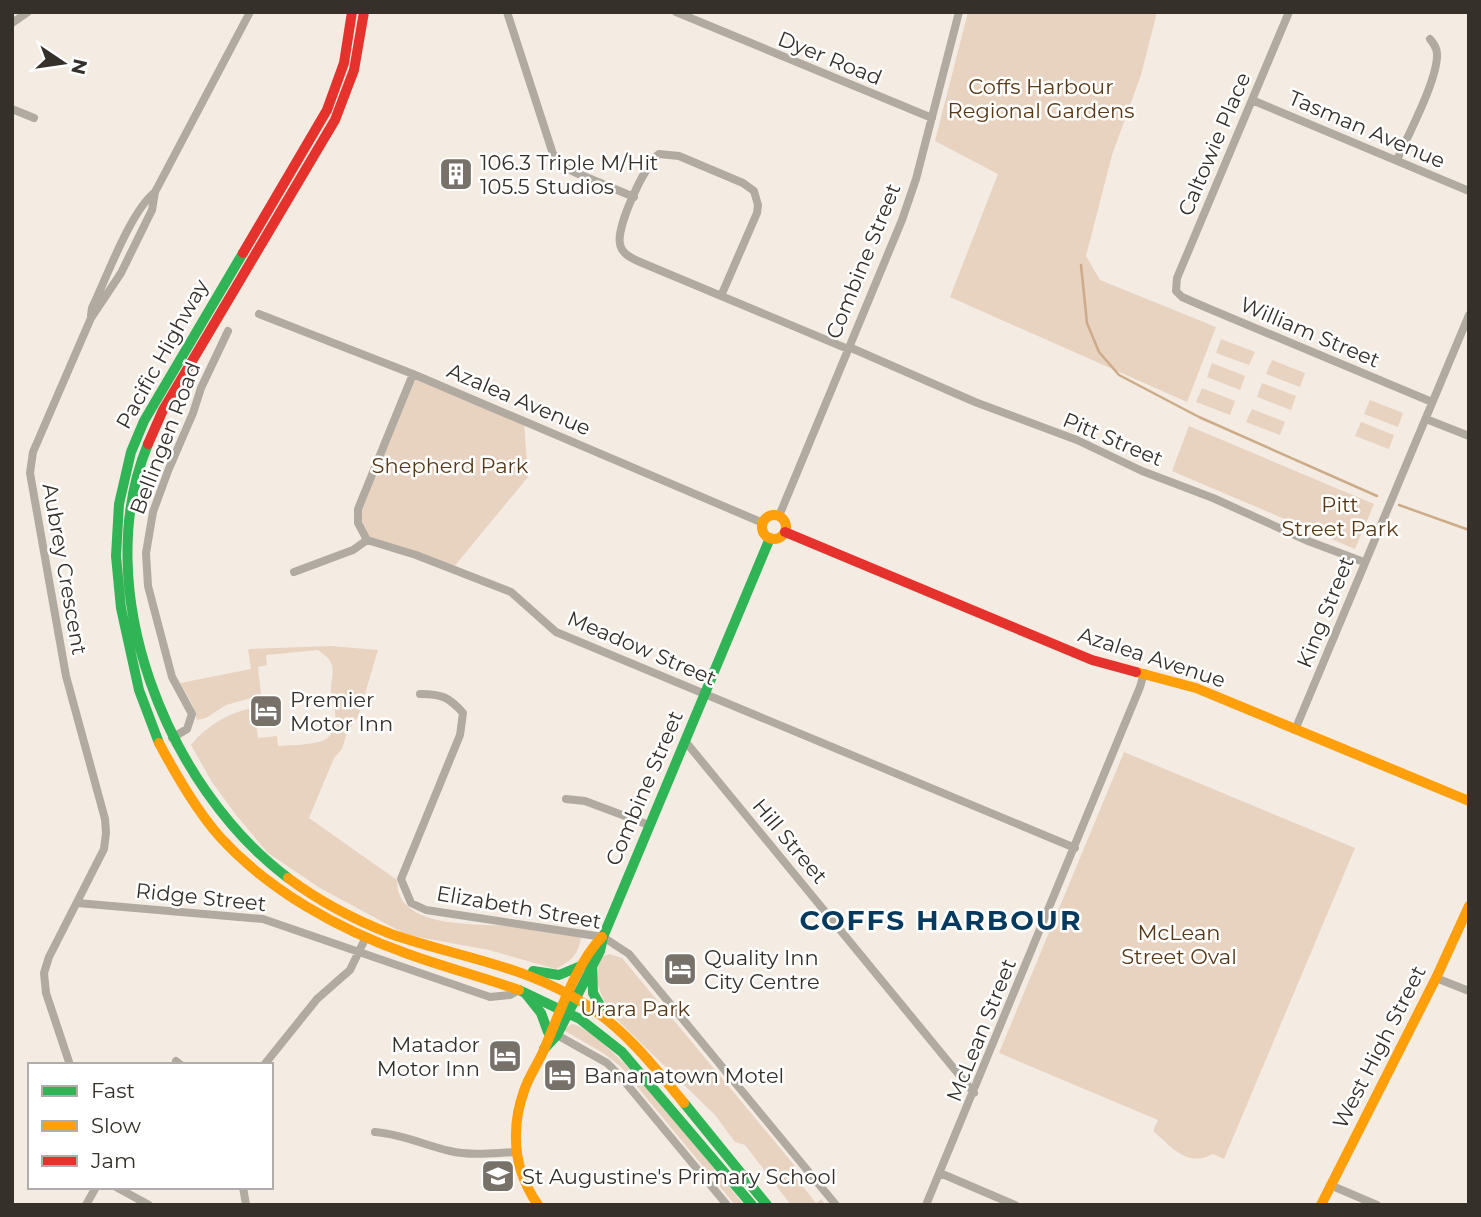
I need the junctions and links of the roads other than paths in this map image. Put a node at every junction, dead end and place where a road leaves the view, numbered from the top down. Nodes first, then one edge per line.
1 (28, 12) edge
2 (250, 12) edge
3 (352, 12) edge
4 (364, 12) edge
5 (507, 12) edge
6 (676, 12) edge
7 (959, 12) edge
8 (1289, 12) edge
9 (12, 23) edge
10 (1430, 39) dead end
11 (1252, 100) junction
12 (12, 109) edge
13 (34, 118) dead end
14 (932, 118) junction
15 (1397, 160) junction
16 (1469, 191) edge
17 (634, 197) junction
18 (1176, 291) joint
19 (722, 296) junction
20 (259, 314) dead end
21 (1469, 315) edge
22 (228, 331) dead end
23 (849, 348) junction
24 (413, 374) junction
25 (1432, 402) junction
26 (1426, 419) junction
27 (1469, 436) edge
28 (779, 516) junction
29 (763, 523) junction
30 (785, 532) junction
31 (770, 538) junction
32 (368, 540) junction
33 (1364, 562) junction
34 (294, 572) dead end
35 (1144, 673) junction
36 (420, 694) dead end
37 (705, 694) junction
38 (1295, 730) junction
39 (173, 738) junction
40 (685, 741) junction
41 (159, 745) junction
42 (566, 799) dead end
43 (1469, 801) edge
44 (649, 825) junction
45 (1075, 848) junction
46 (77, 903) junction
47 (1469, 906) edge
48 (366, 937) junction
49 (603, 937) junction
50 (359, 952) junction
51 (478, 958) junction
52 (588, 965) junction
53 (1436, 978) junction
54 (1469, 991) edge
55 (521, 995) junction
56 (572, 997) junction
57 (565, 1009) junction
58 (609, 1021) junction
59 (553, 1034) junction
60 (69, 1063) edge
61 (266, 1063) edge
62 (974, 1093) junction
63 (375, 1132) dead end
64 (516, 1152) junction
65 (940, 1174) junction
66 (1330, 1185) junction
67 (95, 1189) edge
68 (120, 1189) edge
69 (86, 1205) edge
70 (149, 1205) edge
71 (538, 1205) edge
72 (727, 1205) edge
73 (752, 1205) edge
74 (767, 1205) edge
75 (836, 1205) edge
76 (926, 1205) edge
77 (1015, 1205) edge
78 (1321, 1205) edge
79 (1377, 1205) edge

1 - 9 street
2 - 46 street, Aubrey Crescent
3 - 41 main road, Pacific Highway
4 - 39 main road, Pacific Highway
5 - 17 street
6 - 14 street, Dyer Road
7 - 14 street, Combine Street
8 - 11 street, Caltowie Place
10 - 15 street
11 - 15 street, Tasman Avenue
11 - 18 street, Caltowie Place
12 - 13 street
14 - 23 street, Combine Street
15 - 16 street, Tasman Avenue
17 - 19 street
17 - 19 street
18 - 25 street, William Street
19 - 23 street, Pitt Street
20 - 24 street, Azalea Avenue
21 - 25 street, King Street
22 - 39 street, Bellingen Road
23 - 28 street, Combine Street
23 - 33 street, Pitt Street
24 - 29 street, Azalea Avenue
24 - 32 street
25 - 26 street, King Street
26 - 27 street
26 - 33 street, King Street
28 - 29 main road
28 - 30 main road
29 - 31 main road
30 - 31 main road
30 - 35 main road, Azalea Avenue
31 - 37 main road, Combine Street
32 - 34 street
32 - 37 street, Meadow Street
33 - 38 street, King Street
35 - 38 main road, Azalea Avenue
35 - 45 street, McLean Street
36 - 49 street, Elizabeth Street
37 - 40 main road, Combine Street
37 - 45 street, Meadow Street
38 - 43 main road, Azalea Avenue
39 - 41 street, Bellingen Road
39 - 51 main road, Pacific Highway
40 - 44 main road, Combine Street
40 - 62 street, Hill Street
41 - 48 main road, Pacific Highway
42 - 44 street
44 - 49 main road, Combine Street
45 - 62 street, McLean Street
46 - 50 street, Ridge Street
46 - 60 street
47 - 53 main road, West High Street
48 - 50 street
48 - 55 main road, Pacific Highway
49 - 52 main road, Combine Street
49 - 75 street, Elizabeth Street
50 - 55 street, Ridge Street
50 - 61 street
51 - 52 main road
51 - 56 main road
52 - 56 main road, Combine Street
52 - 58 main road
53 - 54 street
53 - 66 main road, West High Street
55 - 57 main road, Pacific Highway
55 - 59 main road
56 - 57 main road, Combine Street
56 - 58 main road
57 - 59 main road, Combine Street
57 - 73 main road, Pacific Highway
58 - 74 main road
59 - 64 main road, Combine Street
59 - 72 street
62 - 65 street, McLean Street
63 - 64 street
64 - 71 main road, Combine Street
65 - 76 street, McLean Street
65 - 77 street
66 - 78 main road, West High Street
66 - 79 street
67 - 69 street
68 - 70 street

